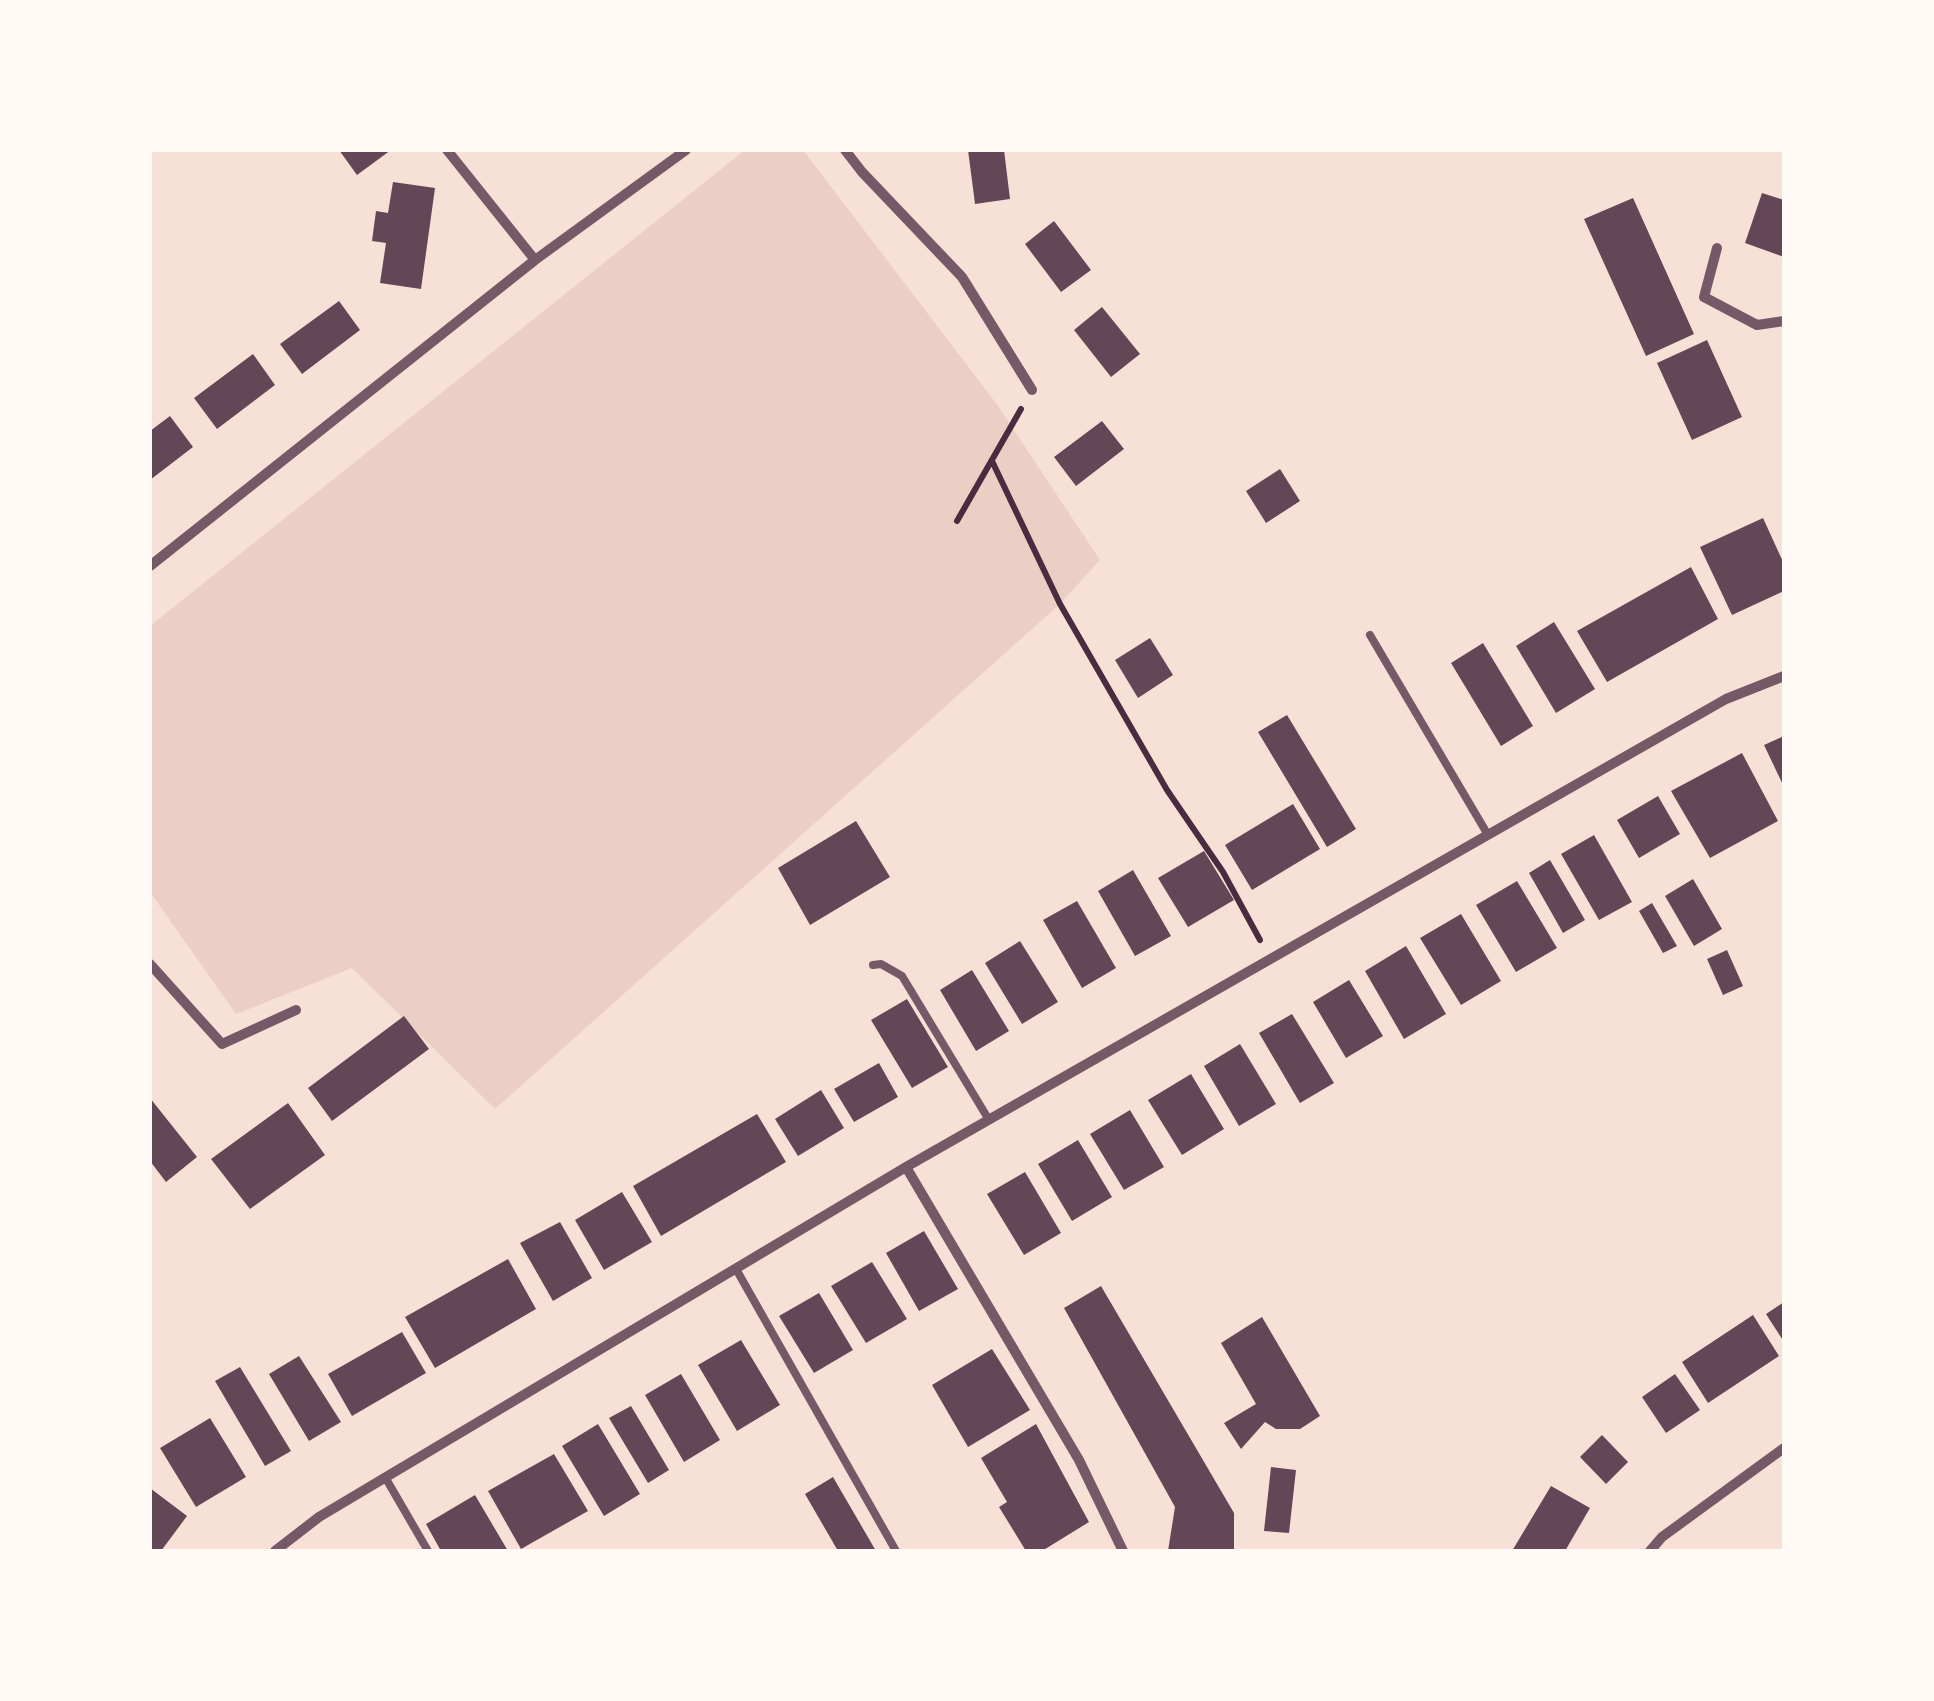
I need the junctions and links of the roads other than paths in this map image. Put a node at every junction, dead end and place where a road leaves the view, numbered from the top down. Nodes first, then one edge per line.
1 (447, 150) edge
2 (686, 150) edge
3 (845, 150) edge
4 (1717, 248) dead end
5 (534, 260) junction
6 (1784, 321) edge
7 (1032, 390) road end
8 (150, 566) edge
9 (1370, 636) dead end
10 (1784, 676) edge
11 (1488, 835) junction
12 (150, 964) edge
13 (873, 966) dead end
14 (296, 1010) dead end
15 (989, 1120) junction
16 (906, 1167) junction
17 (736, 1268) junction
18 (1784, 1448) edge
19 (386, 1477) junction
20 (275, 1551) edge
21 (428, 1551) edge
22 (896, 1551) edge
23 (1124, 1551) edge
24 (1650, 1551) edge

1 - 5 street
2 - 5 street
3 - 7 street
4 - 6 street
5 - 8 street
9 - 11 lane
10 - 11 street
11 - 15 street
12 - 14 street
13 - 15 lane
15 - 16 street
16 - 17 street
16 - 23 street
17 - 19 street
17 - 22 lane
18 - 24 street
19 - 20 street
19 - 21 lane

